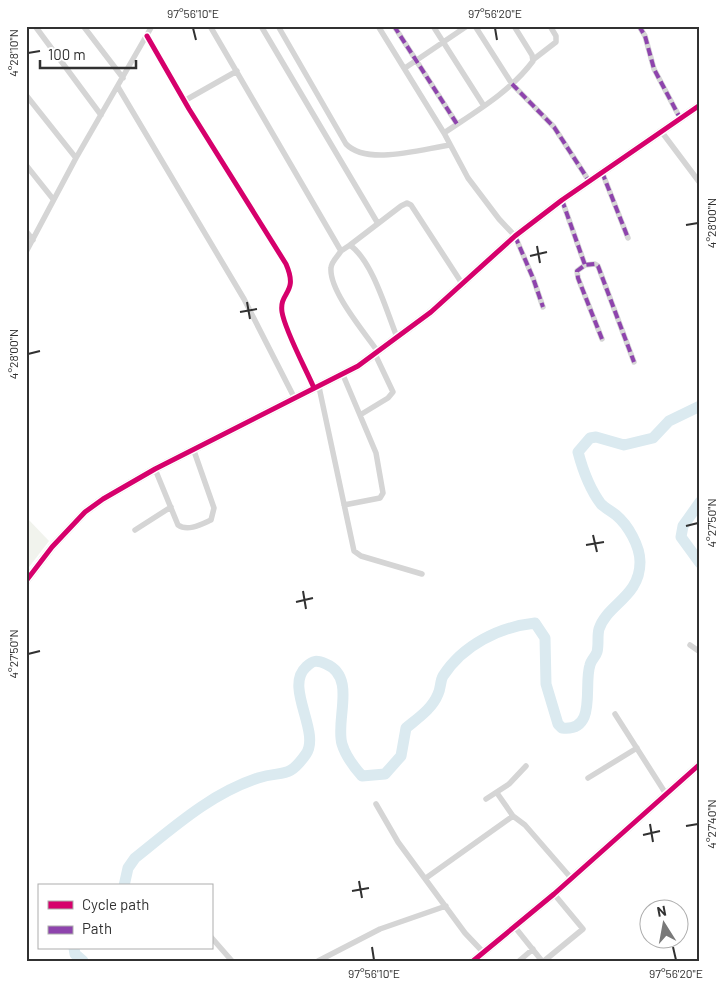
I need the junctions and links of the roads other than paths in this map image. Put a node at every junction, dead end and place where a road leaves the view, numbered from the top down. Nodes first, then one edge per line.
1 (35, 26) edge
2 (152, 26) edge
3 (210, 26) edge
4 (261, 26) edge
5 (278, 26) edge
6 (378, 26) edge
7 (394, 26) edge
8 (433, 26) edge
9 (468, 26) edge
10 (475, 26) edge
11 (514, 26) edge
12 (550, 26) edge
13 (639, 26) edge
14 (84, 27) edge
15 (146, 36) junction
16 (443, 42) junction
17 (416, 59) junction
18 (534, 59) junction
19 (405, 68) junction
20 (237, 71) junction
21 (123, 78) junction
22 (512, 84) junction
23 (118, 87) junction
24 (26, 95) edge
25 (184, 101) junction
26 (700, 105) edge
27 (484, 106) junction
28 (101, 115) junction
29 (680, 118) junction
30 (457, 124) junction
31 (444, 132) junction
32 (661, 132) junction
33 (450, 145) junction
34 (76, 158) junction
35 (26, 165) edge
36 (602, 172) junction
37 (589, 181) junction
38 (700, 183) edge
39 (53, 200) junction
40 (562, 200) junction
41 (377, 222) junction
42 (26, 231) edge
43 (515, 236) junction
44 (628, 238) dead end
45 (33, 240) junction
46 (350, 245) junction
47 (341, 251) junction
48 (26, 252) edge
49 (585, 265) junction
50 (463, 285) junction
51 (543, 307) dead end
52 (397, 337) junction
53 (602, 339) dead end
54 (377, 353) junction
55 (634, 362) dead end
56 (343, 375) junction
57 (316, 388) junction
58 (295, 399) junction
59 (360, 415) junction
60 (194, 451) junction
61 (156, 469) junction
62 (344, 505) junction
63 (171, 507) junction
64 (135, 530) dead end
65 (29, 570) edge
66 (422, 574) dead end
67 (26, 581) edge
68 (690, 645) dead end
69 (700, 652) edge
70 (615, 714) dead end
71 (637, 748) junction
72 (700, 764) edge
73 (526, 766) dead end
74 (588, 778) dead end
75 (497, 793) junction
76 (666, 794) junction
77 (486, 799) dead end
78 (376, 804) dead end
79 (513, 816) junction
80 (426, 878) junction
81 (571, 878) junction
82 (554, 894) junction
83 (446, 906) junction
84 (514, 926) junction
85 (212, 938) edge
86 (533, 949) junction
87 (483, 952) junction
88 (475, 960) edge
89 (232, 961) edge
90 (318, 961) edge
91 (519, 961) edge
92 (543, 961) edge

1 - 28 street
2 - 15 street
3 - 20 street
4 - 41 street
5 - 33 street
6 - 19 street
7 - 17 street
8 - 16 street
9 - 16 street
10 - 22 street
11 - 18 street
12 - 18 street
13 - 29 street
14 - 21 street
15 - 21 street
15 - 25 street
16 - 17 street
16 - 27 street
17 - 19 street
17 - 30 street
18 - 22 street
19 - 31 street
20 - 25 street
20 - 47 street
21 - 23 street
22 - 27 street
22 - 37 street
23 - 28 street
23 - 58 street
24 - 34 street
25 - 57 street
26 - 29 street
27 - 30 street
28 - 34 street
29 - 32 street
30 - 31 street
31 - 33 street
32 - 36 street
32 - 38 street
33 - 43 street
34 - 39 street
35 - 39 street
36 - 37 street
36 - 44 street
37 - 40 street
39 - 45 street
40 - 43 street
40 - 49 street
41 - 46 street
41 - 50 street
42 - 45 street
43 - 50 street
43 - 51 street
45 - 48 street
46 - 47 street
46 - 52 street
47 - 54 street
49 - 53 street
49 - 55 street
50 - 52 street
52 - 54 street
54 - 56 street
54 - 59 street
56 - 57 street
56 - 59 street
57 - 58 street
57 - 62 street
58 - 60 street
59 - 62 street
60 - 61 street
60 - 63 street
61 - 63 street
61 - 65 street
62 - 66 street
63 - 64 street
65 - 67 street
68 - 69 street
70 - 71 street
71 - 74 street
71 - 76 street
72 - 76 street
73 - 75 street
75 - 77 street
75 - 79 street
76 - 81 street
78 - 80 street
79 - 80 street
79 - 81 street
80 - 83 street
81 - 82 street
82 - 84 street
82 - 92 street
83 - 87 street
83 - 90 street
84 - 86 street
84 - 87 street
85 - 89 street
86 - 91 street
86 - 92 street
87 - 88 street

